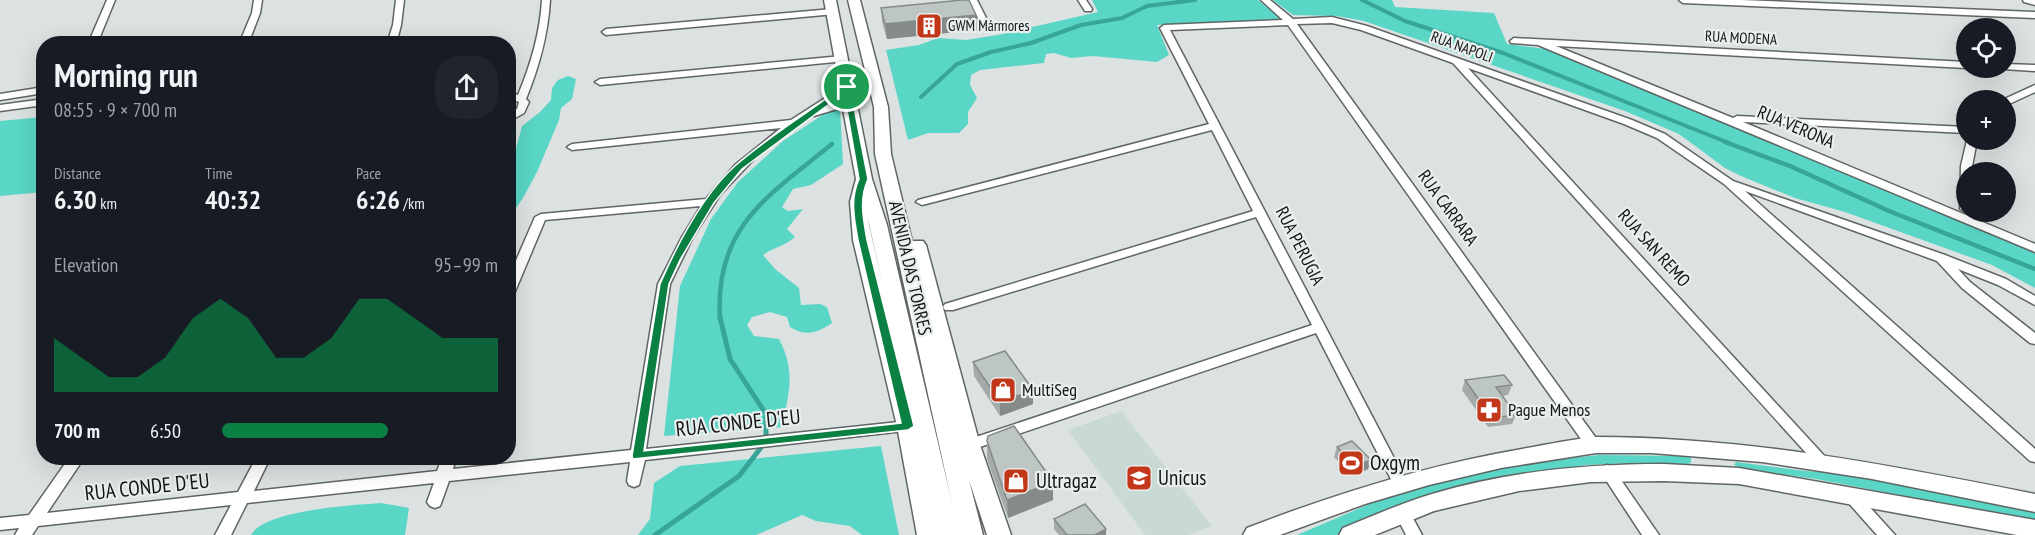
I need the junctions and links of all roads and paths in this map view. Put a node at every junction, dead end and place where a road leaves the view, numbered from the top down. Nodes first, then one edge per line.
1 (111, 0) edge
2 (258, 0) edge
3 (400, 0) edge
4 (546, 0) edge
5 (854, 0) edge
6 (973, 0) edge
7 (1082, 0) edge
8 (1265, 0) edge
9 (1683, 0) edge
10 (1811, 0) edge
11 (2027, 0) edge
12 (2035, 2) edge
13 (1831, 3) edge
14 (831, 6) edge
15 (1088, 9) dead end
16 (2035, 15) edge
17 (1290, 21) junction
18 (986, 26) dead end
19 (1164, 27) joint
20 (606, 32) dead end
21 (95, 36) edge
22 (246, 36) edge
23 (394, 36) edge
24 (1515, 41) dead end
25 (1541, 43) junction
26 (842, 59) junction
27 (1457, 62) junction
28 (1956, 64) edge
29 (2016, 67) edge
30 (2035, 68) edge
31 (532, 73) junction
32 (600, 82) dead end
33 (516, 84) edge
34 (847, 87) junction
35 (2035, 88) edge
36 (36, 91) edge
37 (0, 97) edge
38 (516, 97) edge
39 (2016, 97) edge
40 (521, 99) junction
41 (36, 103) edge
42 (850, 106) junction
43 (881, 106) junction
44 (0, 108) edge
45 (814, 112) junction
46 (516, 114) edge
47 (1728, 118) junction
48 (797, 123) junction
49 (1215, 126) junction
50 (1956, 129) edge
51 (572, 147) dead end
52 (864, 179) junction
53 (1728, 182) junction
54 (710, 202) junction
55 (922, 202) dead end
56 (1956, 209) edge
57 (1260, 212) junction
58 (1984, 222) edge
59 (2035, 248) edge
60 (1941, 258) junction
61 (516, 275) edge
62 (2035, 300) edge
63 (949, 307) dead end
64 (1319, 327) junction
65 (2035, 340) edge
66 (908, 426) junction
67 (969, 445) junction
68 (1593, 445) junction
69 (1693, 447) junction
70 (1737, 452) junction
71 (638, 456) junction
72 (2035, 457) edge
73 (1822, 461) junction
74 (72, 465) edge
75 (260, 465) edge
76 (446, 465) edge
77 (1607, 471) junction
78 (1691, 472) junction
79 (442, 476) junction
80 (1739, 476) junction
81 (634, 481) dead end
82 (1400, 483) junction
83 (1850, 494) junction
84 (243, 498) junction
85 (435, 502) dead end
86 (2035, 503) edge
87 (1403, 513) junction
88 (33, 520) junction
89 (0, 524) edge
90 (2035, 529) edge
91 (23, 535) edge
92 (223, 535) edge
93 (929, 535) edge
94 (948, 535) edge
95 (971, 535) edge
96 (999, 535) edge
97 (1255, 535) edge
98 (1351, 535) edge
99 (1414, 535) edge
100 (1651, 535) edge
101 (1887, 535) edge

1 - 21 street
2 - 22 street
3 - 23 street
4 - 31 street
5 - 43 main road, AVENIDA DAS TORRES
6 - 18 street
7 - 15 street
8 - 17 street, RUA CARRARA
9 - 13 street
10 - 13 street
11 - 12 street
13 - 16 street
14 - 20 street
14 - 26 main road, AVENIDA DAS TORRES
17 - 19 street, RUA NAPOLI
17 - 27 street, RUA NAPOLI
17 - 68 street, RUA CARRARA
19 - 49 street, RUA PERUGIA
24 - 25 street, RUA MODENA
25 - 28 street, RUA MODENA
25 - 47 street, RUA VERONA
26 - 32 street
26 - 34 main road, AVENIDA DAS TORRES
27 - 53 street, RUA NAPOLI
27 - 73 street, RUA SAN REMO
29 - 30 street
31 - 33 street
31 - 40 street
34 - 42 main road, AVENIDA DAS TORRES
34 - 45 street
35 - 39 street
36 - 37 street
38 - 40 street
40 - 46 street
41 - 44 street
42 - 45 main road
42 - 52 main road, AVENIDA DAS TORRES
43 - 67 main road
43 - 95 main road, AVENIDA DAS TORRES
45 - 48 street
47 - 50 street
47 - 56 street, RUA VERONA
48 - 51 street
48 - 54 street
49 - 55 street
49 - 57 street, RUA PERUGIA
52 - 66 main road
52 - 94 main road, AVENIDA DAS TORRES
53 - 60 street
53 - 72 street
54 - 61 street
54 - 71 street
57 - 63 street
57 - 64 street, RUA PERUGIA
58 - 59 street, RUA VERONA
60 - 62 street
60 - 65 street
64 - 67 street
64 - 82 street, RUA PERUGIA
66 - 71 street, RUA CONDE D'EU
66 - 93 main road
67 - 96 main road
68 - 69 main road
68 - 82 main road
69 - 70 main road
69 - 78 main road
70 - 73 main road
70 - 80 main road
71 - 79 street, RUA CONDE D'EU
71 - 81 street
73 - 86 main road
74 - 88 street
75 - 84 street
76 - 79 street
77 - 78 main road
77 - 87 main road
77 - 100 street
78 - 80 main road
79 - 84 street, RUA CONDE D'EU
79 - 85 street
80 - 83 main road
82 - 97 main road
83 - 90 main road
83 - 101 street
84 - 88 street, RUA CONDE D'EU
84 - 92 street
87 - 98 main road
87 - 99 street
88 - 89 street, RUA CONDE D'EU
88 - 91 street

